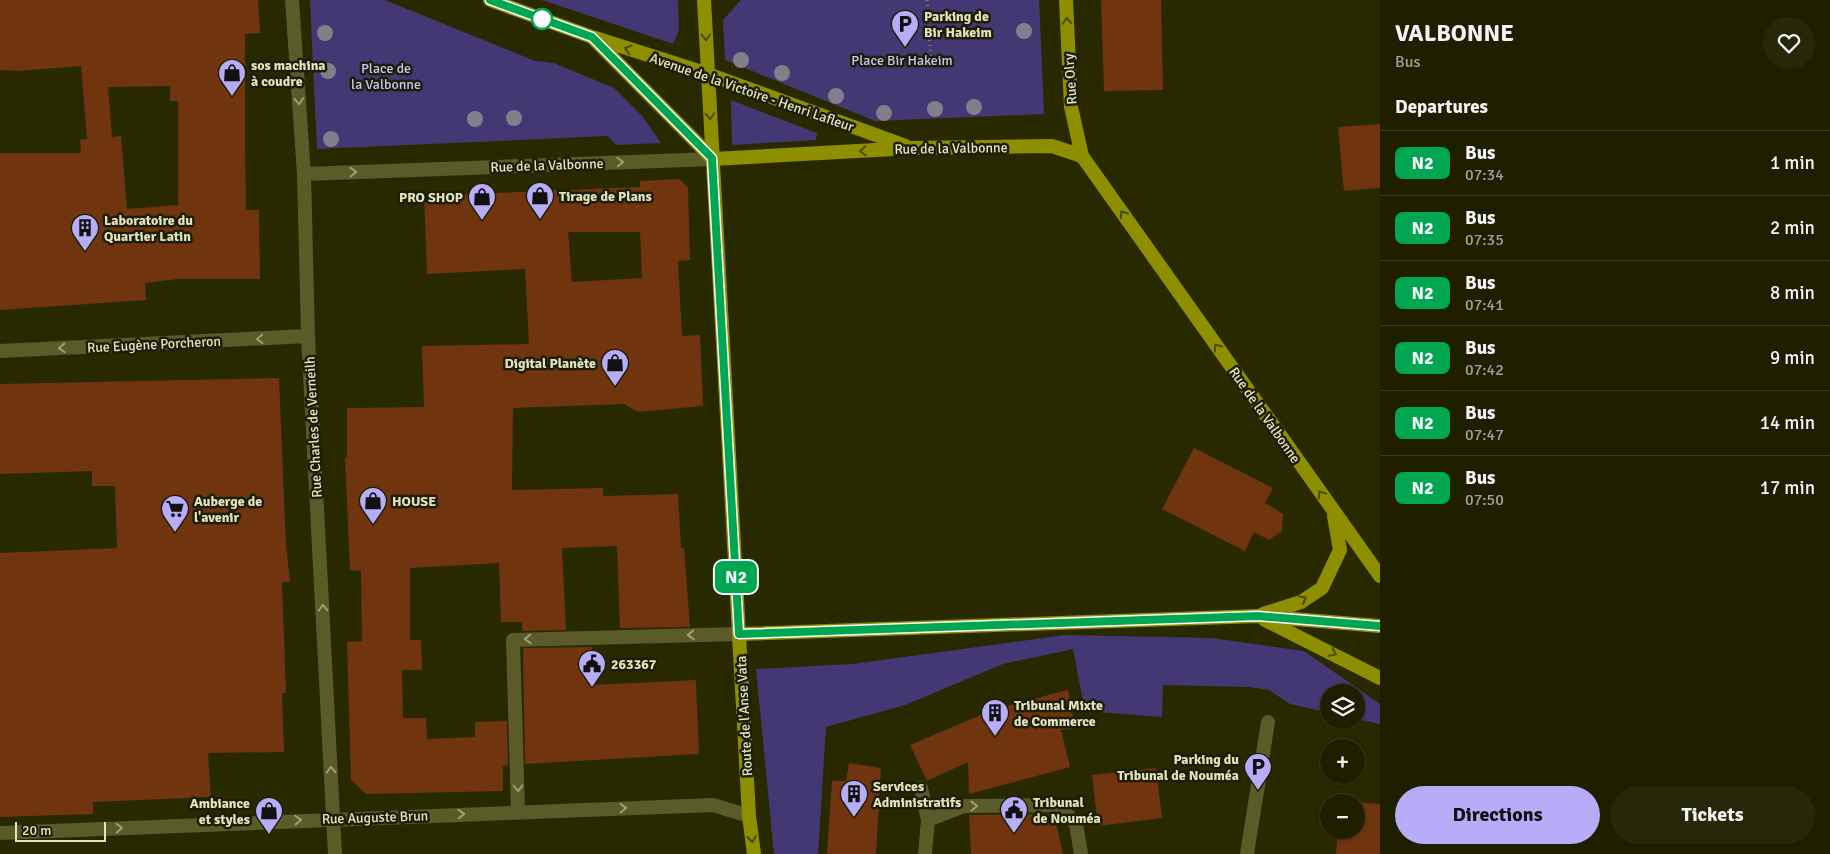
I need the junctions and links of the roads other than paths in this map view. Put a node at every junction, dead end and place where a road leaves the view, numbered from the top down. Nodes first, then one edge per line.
1 (292, 0) edge
2 (490, 0) edge
3 (704, 0) edge
4 (1066, 0) edge
5 (592, 37) junction
6 (708, 74) junction
7 (912, 148) junction
8 (1082, 156) junction
9 (712, 158) junction
10 (304, 174) junction
11 (308, 336) junction
12 (0, 351) edge
13 (1333, 511) junction
14 (1380, 576) edge
15 (1258, 616) junction
16 (1380, 626) edge
17 (739, 634) junction
18 (1380, 678) edge
19 (1268, 722) dead end
20 (921, 788) dead end
21 (518, 812) junction
22 (749, 816) junction
23 (334, 818) junction
24 (928, 820) junction
25 (0, 833) edge
26 (335, 854) edge
27 (754, 854) edge
28 (925, 854) edge
29 (1081, 854) edge
30 (1247, 854) edge

1 -> 10 street, Rue Charles de Verneilh
2 - 5 main road, Avenue de la Victoire - Henri Lafleur
3 -> 6 main road, Route de l'Anse Vata
8 -> 4 main road, Rue Olry
6 -> 5 main road, Avenue de la Victoire - Henri Lafleur
5 - 9 main road, Avenue de la Victoire - Henri Lafleur
6 - 7 main road, Avenue de la Victoire - Henri Lafleur
6 -> 9 main road, Route de l'Anse Vata
7 - 8 main road, Rue de la Valbonne
7 -> 9 main road, Rue de la Valbonne
13 -> 8 main road, Rue de la Valbonne
10 -> 9 street, Rue de la Valbonne
9 - 17 main road, Route de l'Anse Vata
10 - 11 street, Rue Charles de Verneilh
11 -> 12 street, Rue Eugène Porcheron
23 -> 11 street, Rue Charles de Verneilh
13 - 14 main road, Rue de la Valbonne
15 -> 13 main road
15 - 16 main road
15 - 17 main road
15 -> 18 main road
17 -> 21 street
17 - 22 main road, Route de l'Anse Vata
19 - 30 street
20 - 24 street
21 -> 22 street, Rue Auguste Brun
23 -> 21 street, Rue Auguste Brun
22 -> 27 main road, Route de l'Anse Vata
25 -> 23 street, Rue Auguste Brun
23 - 26 street, Rue Charles de Verneilh
24 - 28 street
24 -> 29 street

